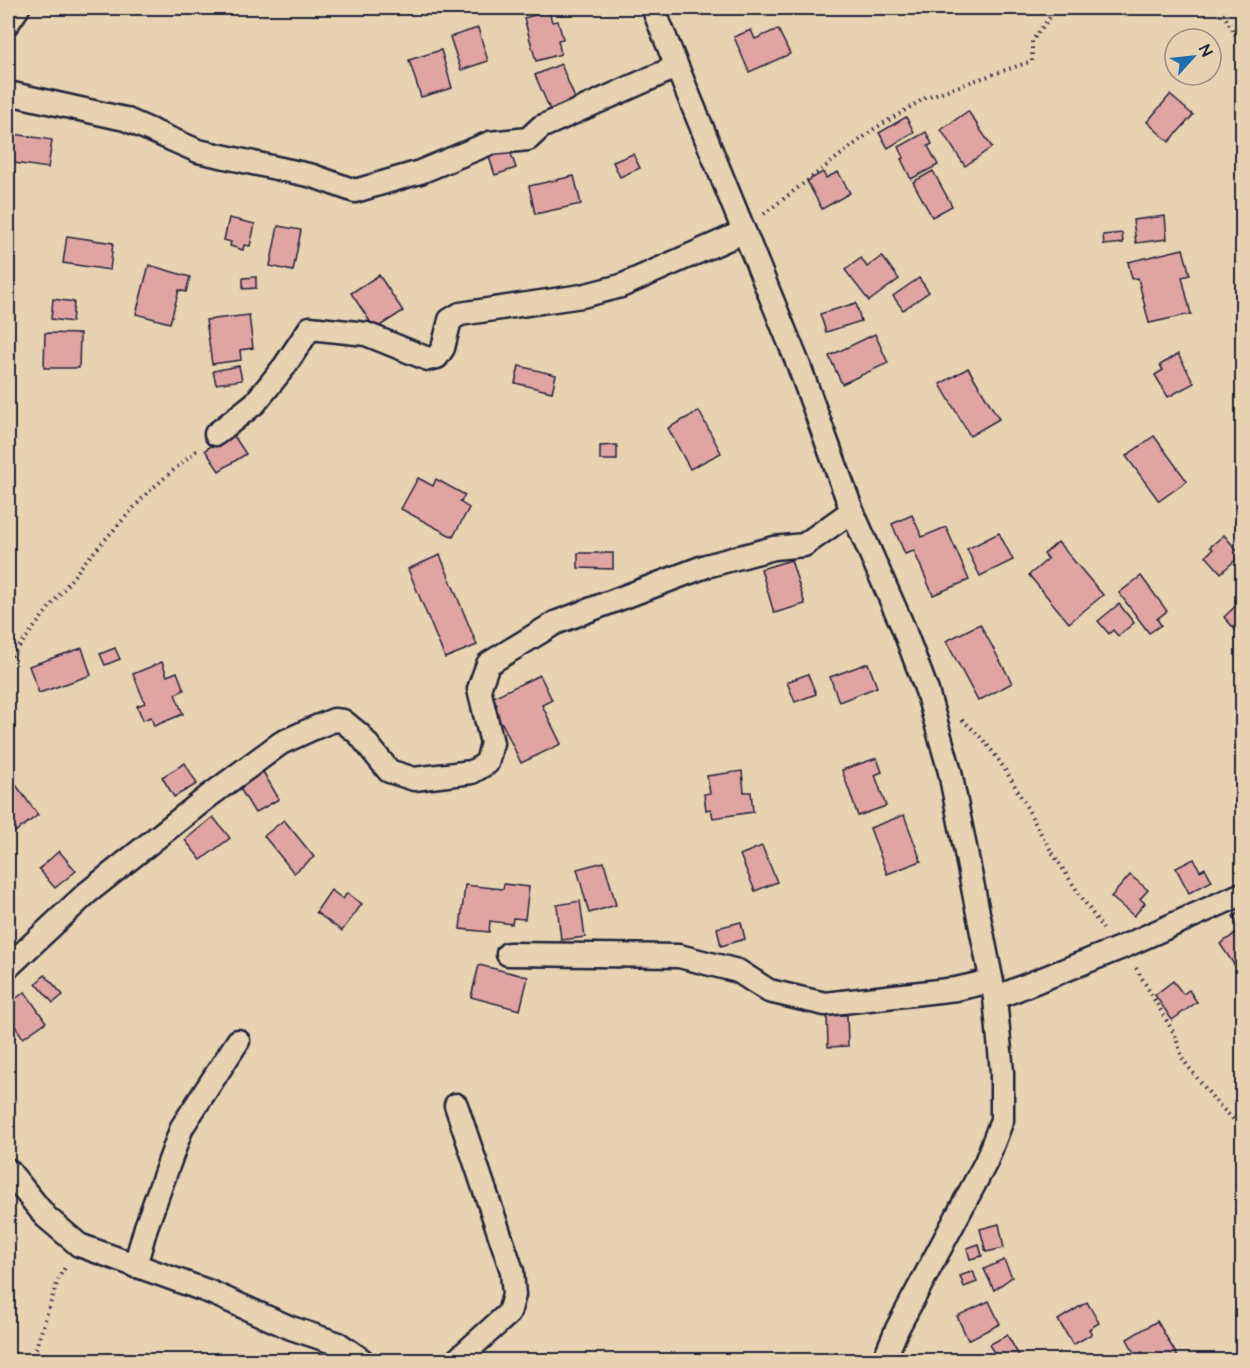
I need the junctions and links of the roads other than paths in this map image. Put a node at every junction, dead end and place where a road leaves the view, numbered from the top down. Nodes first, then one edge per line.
1 (18, 8) edge
2 (653, 8) edge
3 (8, 23) edge
4 (676, 67) junction
5 (8, 93) edge
6 (743, 232) junction
7 (216, 434) road end
8 (852, 511) junction
9 (1242, 894) edge
10 (508, 954) dead end
11 (8, 967) edge
12 (993, 989) junction
13 (238, 1041) dead end
14 (456, 1105) dead end
15 (8, 1170) edge
16 (135, 1266) junction
17 (362, 1360) edge
18 (457, 1360) edge
19 (884, 1360) edge

1 - 3 street
2 - 4 street
4 - 5 street
4 - 6 street
6 - 7 street
6 - 8 street
8 - 11 street
8 - 12 street
9 - 12 street
10 - 12 street
12 - 19 street
13 - 16 street
14 - 18 street
15 - 16 street
16 - 17 street

